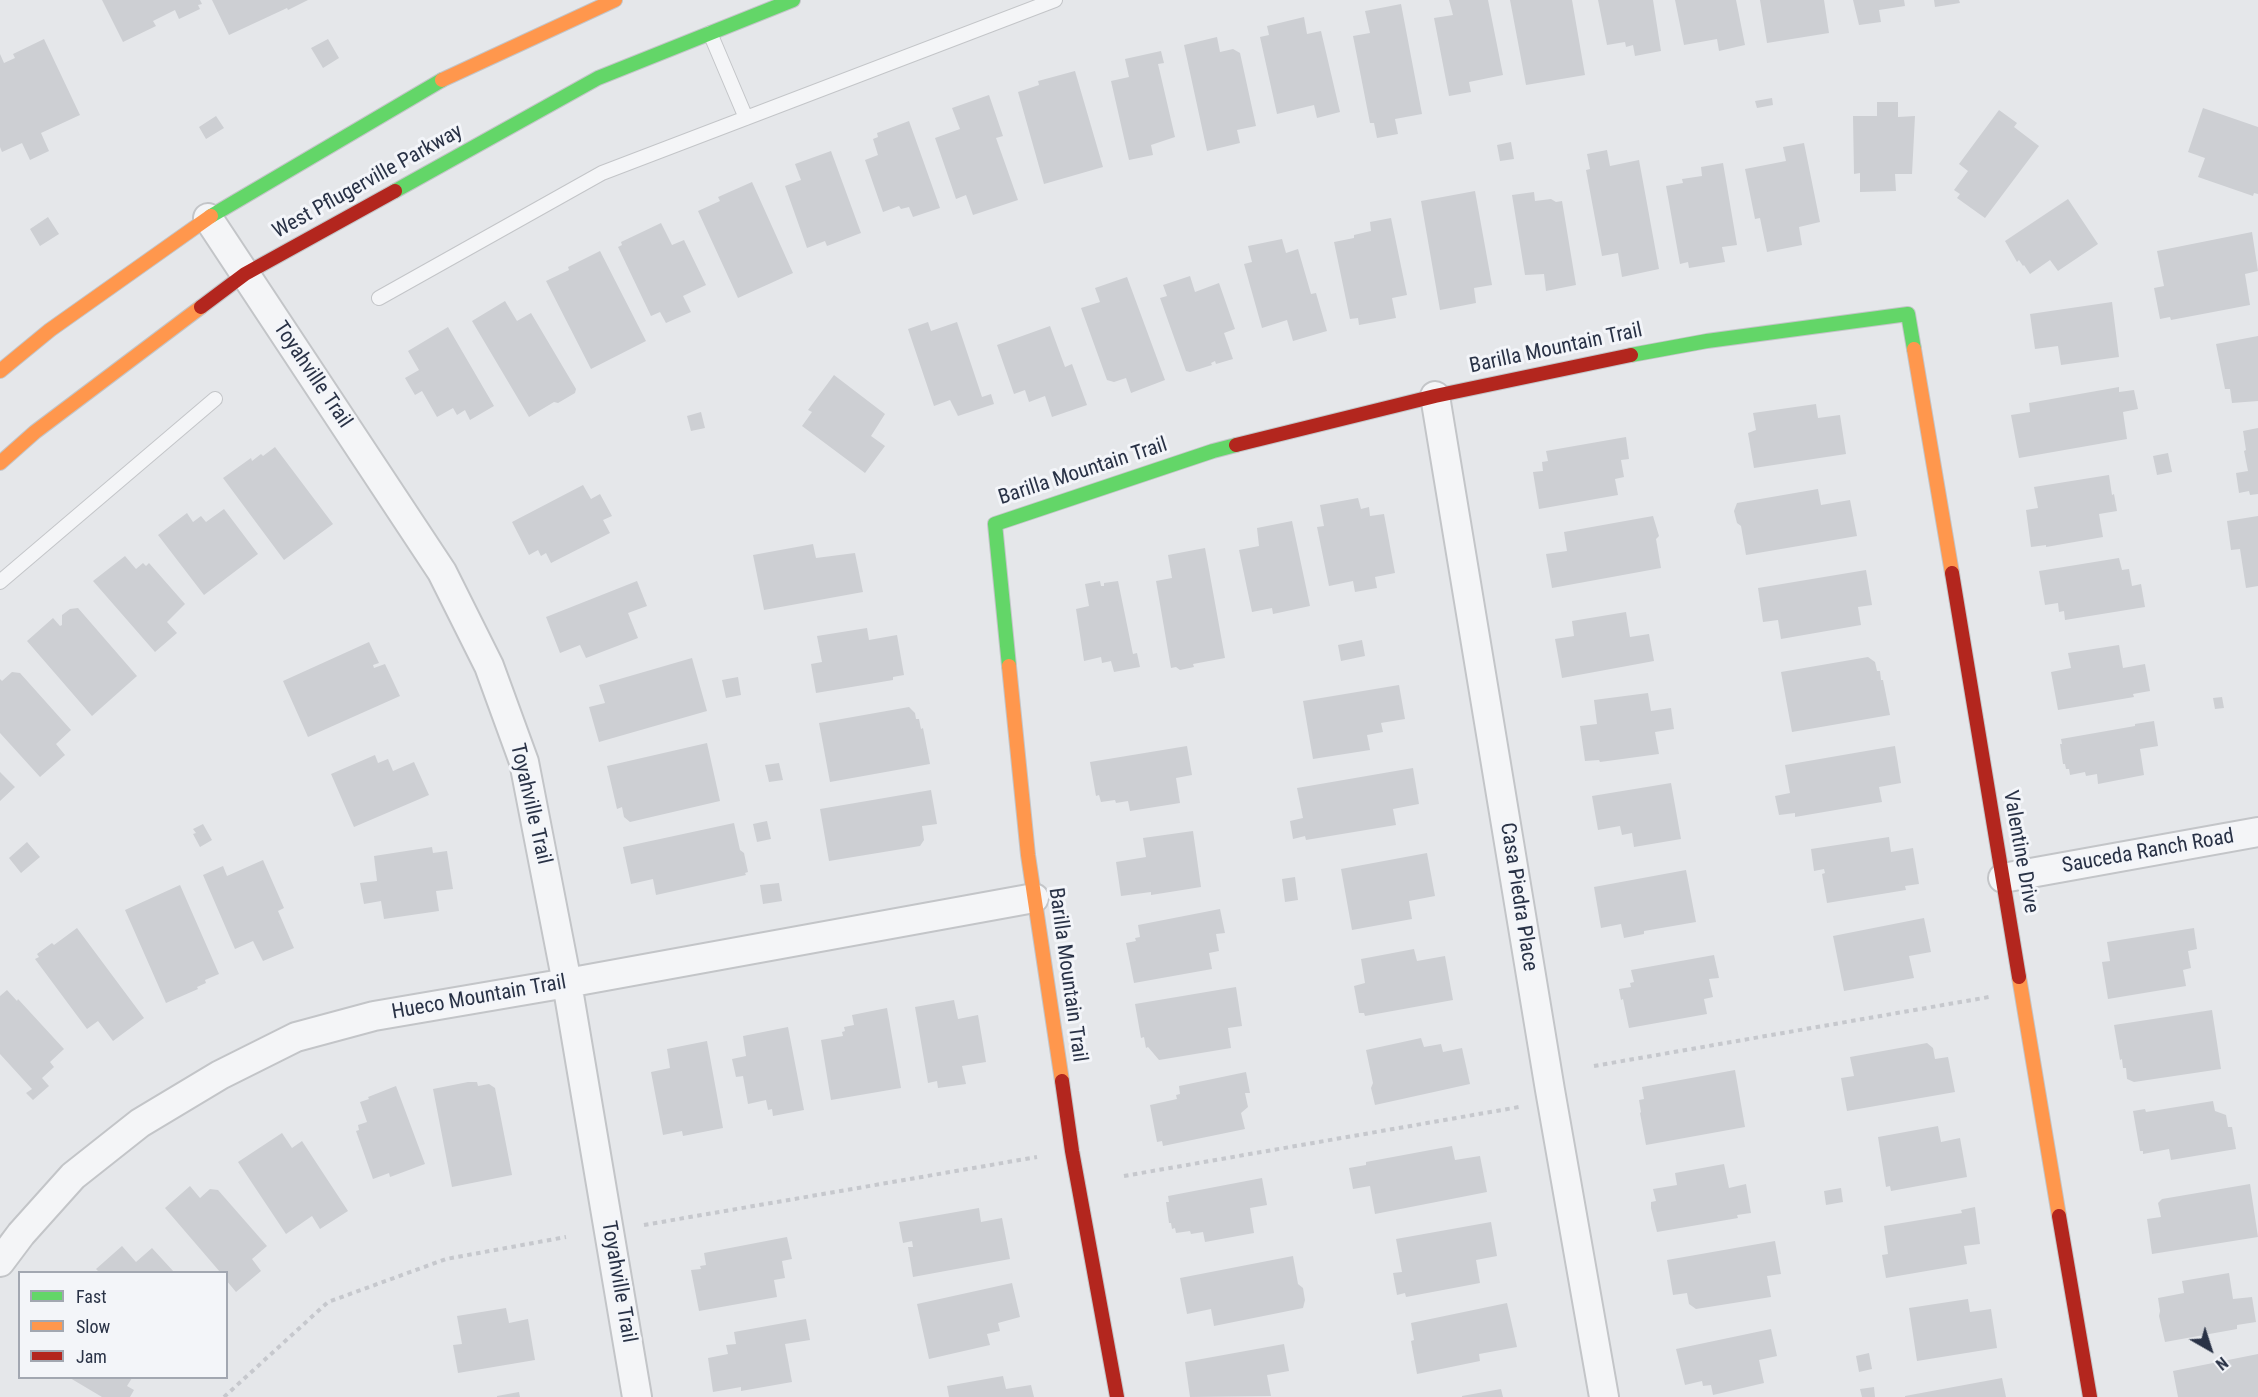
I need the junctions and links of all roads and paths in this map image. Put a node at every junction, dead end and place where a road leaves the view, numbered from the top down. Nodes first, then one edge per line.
1 (615, 0) edge
2 (793, 0) edge
3 (1055, 0) edge
4 (710, 33) junction
5 (746, 118) junction
6 (208, 218) junction
7 (245, 274) junction
8 (379, 298) dead end
9 (1908, 314) joint
10 (0, 371) edge
11 (1435, 396) junction
12 (215, 399) dead end
13 (0, 463) edge
14 (0, 582) edge
15 (2258, 832) edge
16 (2003, 878) junction
17 (1034, 898) junction
18 (567, 983) junction
19 (1989, 997) dead end
20 (1594, 1066) dead end
21 (1521, 1107) dead end
22 (1044, 1155) dead end
23 (1124, 1176) dead end
24 (644, 1225) dead end
25 (566, 1237) dead end
26 (0, 1262) edge
27 (224, 1397) edge
28 (637, 1397) edge
29 (1117, 1397) edge
30 (1604, 1397) edge
31 (2090, 1397) edge

1 - 6 street
2 - 4 street, West Pflugerville Parkway
3 - 5 lane
4 - 5 lane
4 - 7 street, West Pflugerville Parkway
5 - 8 lane
6 - 7 street, Toyahville Trail
6 - 10 street
7 - 13 street, West Pflugerville Parkway
7 - 18 street, Toyahville Trail
9 - 11 street, Barilla Mountain Trail
9 - 16 street, Valentine Drive
11 - 17 street, Barilla Mountain Trail
11 - 30 street, Casa Piedra Place
12 - 14 lane
15 - 16 street, Sauceda Ranch Road
16 - 31 street, Valentine Drive
17 - 18 street, Hueco Mountain Trail
17 - 29 street, Barilla Mountain Trail
18 - 26 street, Hueco Mountain Trail
18 - 28 street, Toyahville Trail
19 - 20 path
21 - 23 path
22 - 24 path
25 - 27 path

